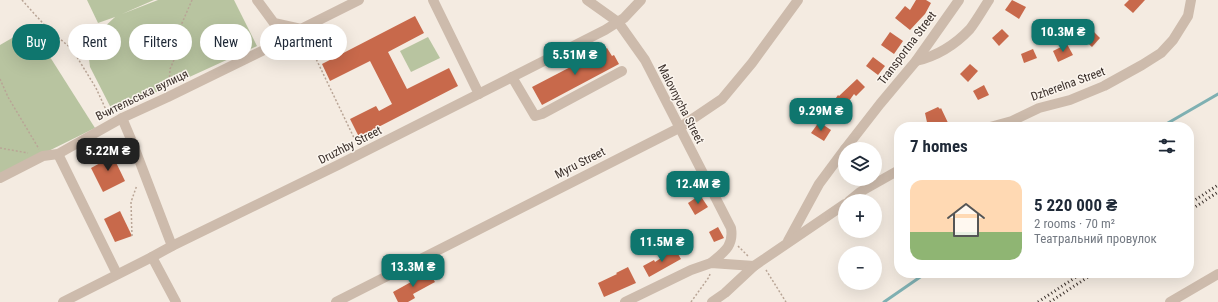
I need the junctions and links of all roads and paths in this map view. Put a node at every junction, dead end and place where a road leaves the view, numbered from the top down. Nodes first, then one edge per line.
1 (22, 0) edge
2 (192, 0) edge
3 (257, 0) edge
4 (359, 0) edge
5 (433, 0) edge
6 (587, 0) edge
7 (641, 0) edge
8 (798, 0) edge
9 (959, 0) edge
10 (989, 0) edge
11 (1191, 0) edge
12 (618, 22) junction
13 (274, 24) edge
14 (311, 24) edge
15 (260, 52) edge
16 (316, 60) edge
17 (916, 61) junction
18 (622, 71) dead end
19 (512, 77) junction
20 (0, 78) edge
21 (480, 94) junction
22 (168, 97) junction
23 (122, 118) junction
24 (1008, 122) edge
25 (678, 128) junction
26 (850, 142) edge
27 (0, 148) edge
28 (362, 153) junction
29 (58, 154) junction
30 (43, 156) junction
31 (838, 158) edge
32 (894, 173) edge
33 (0, 178) edge
34 (138, 180) dead end
35 (857, 194) edge
36 (838, 209) edge
37 (132, 236) dead end
38 (732, 236) junction
39 (786, 245) junction
40 (172, 246) junction
41 (152, 257) junction
42 (711, 263) junction
43 (757, 264) junction
44 (117, 274) junction
45 (1218, 274) edge
46 (63, 302) edge
47 (176, 302) edge
48 (336, 302) edge
49 (625, 302) edge
50 (692, 302) edge
51 (712, 302) edge
52 (786, 302) edge
53 (1170, 302) edge

1 - 23 path
2 - 22 path
3 - 13 street
4 - 14 street, Вчительська вулиця
5 - 21 street
6 - 12 street, Malovnycha Street
7 - 12 street, Druzhby Street
8 - 25 street, Myru Street
9 - 17 street, Transportna Street
10 - 17 street
11 - 24 street, Dzherelna Street
12 - 19 street, Druzhby Street
12 - 25 street, Malovnycha Street
15 - 22 street, Вчительська вулиця
16 - 28 path
17 - 26 street, Transportna Street
18 - 19 street
19 - 21 street, Druzhby Street
20 - 30 path
21 - 28 street, Druzhby Street
22 - 23 street, Вчительська вулиця
23 - 29 street, Вчительська вулиця
23 - 40 street
25 - 38 street, Malovnycha Street
25 - 48 street, Myru Street
27 - 30 path
28 - 40 street, Druzhby Street
29 - 30 street, Вчительська вулиця
29 - 44 street
30 - 33 street, Вчительська вулиця
31 - 39 street, Transportna Street
32 - 35 street
34 - 37 path
36 - 39 street
38 - 42 street
38 - 43 path
39 - 43 street
40 - 41 street, Druzhby Street
41 - 44 street, Druzhby Street
41 - 47 street
42 - 43 street
42 - 49 street
42 - 50 path
43 - 51 street
43 - 52 path
44 - 46 street, Druzhby Street
45 - 53 street

